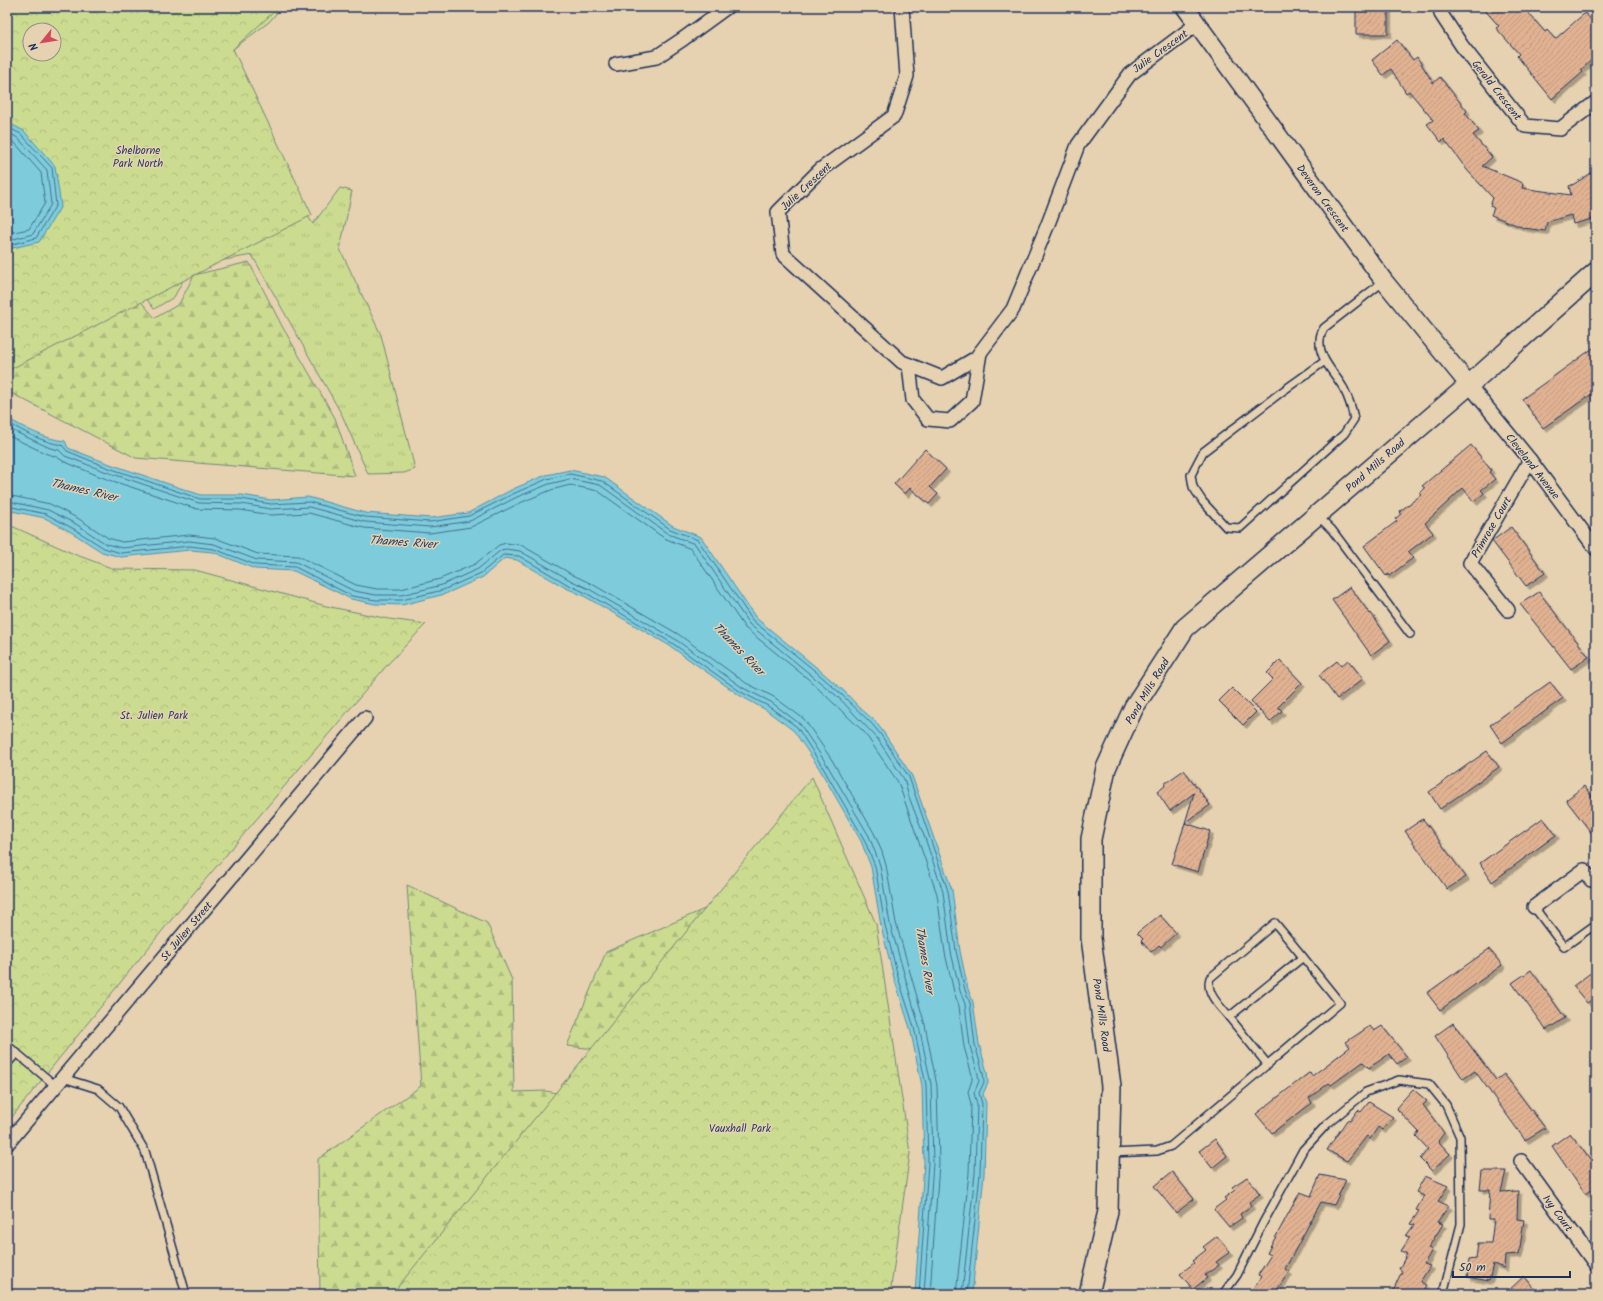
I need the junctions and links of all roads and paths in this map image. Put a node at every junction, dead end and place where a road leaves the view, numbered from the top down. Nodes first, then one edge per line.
1 (728, 7) edge
2 (902, 7) edge
3 (1185, 7) edge
4 (1443, 7) edge
5 (1197, 24) junction
6 (616, 64) dead end
7 (1596, 102) edge
8 (1596, 272) edge
9 (1384, 281) junction
10 (980, 353) junction
11 (1325, 361) junction
12 (909, 365) junction
13 (1469, 385) junction
14 (1530, 460) junction
15 (1317, 514) junction
16 (1596, 549) edge
17 (1508, 610) dead end
18 (1410, 634) dead end
19 (365, 718) dead end
20 (1594, 881) edge
21 (1534, 907) joint
22 (1596, 924) edge
23 (1303, 957) junction
24 (1230, 1017) junction
25 (7, 1045) edge
26 (17, 1053) junction
27 (7, 1064) edge
28 (1268, 1065) junction
29 (59, 1082) junction
30 (12, 1129) edge
31 (7, 1144) edge
32 (1110, 1152) junction
33 (1521, 1161) dead end
34 (1596, 1265) edge
35 (1092, 1292) edge
36 (186, 1294) edge
37 (1223, 1294) edge
38 (1443, 1294) edge

1 - 6 street
2 - 12 street, Julie Crescent
3 - 5 street, Deveron Crescent
4 - 7 street, Gerald Crescent
5 - 9 street, Deveron Crescent
5 - 10 street, Julie Crescent
8 - 13 main road, Pond Mills Road
9 - 11 lane
9 - 13 street, Deveron Crescent
10 - 12 street, Julie Crescent
10 - 12 street, Julie Crescent
11 - 11 lane
13 - 14 street, Cleveland Avenue
13 - 15 main road, Pond Mills Road
14 - 16 street, Cleveland Avenue
14 - 17 street, Primrose Court
15 - 18 lane
15 - 32 main road, Pond Mills Road
19 - 29 street, St Julien Street
20 - 21 street
21 - 22 lane
23 - 24 lane
23 - 24 lane
23 - 28 lane
24 - 28 lane
25 - 26 lane
26 - 27 lane
26 - 29 lane
28 - 32 lane
29 - 30 street, St Julien Street
29 - 36 lane
30 - 31 street, St Julien Street
32 - 35 main road, Pond Mills Road
33 - 34 street, Ivy Court
37 - 38 lane

